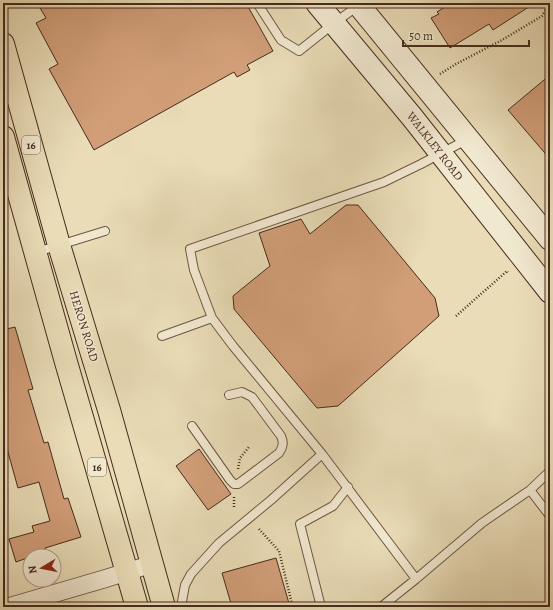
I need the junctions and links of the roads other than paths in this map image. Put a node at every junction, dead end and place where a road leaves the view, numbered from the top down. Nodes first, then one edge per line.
1 (257, 3) edge
2 (316, 3) edge
3 (358, 4) edge
4 (333, 24) junction
5 (3, 44) edge
6 (3, 137) edge
7 (468, 139) junction
8 (441, 154) junction
9 (105, 231) dead end
10 (550, 239) edge
11 (59, 245) junction
12 (35, 252) junction
13 (550, 292) edge
14 (212, 318) junction
15 (162, 336) dead end
16 (229, 395) dead end
17 (192, 426) dead end
18 (322, 454) junction
19 (550, 471) edge
20 (348, 487) junction
21 (530, 490) junction
22 (550, 516) edge
23 (152, 564) junction
24 (128, 572) junction
25 (416, 579) junction
26 (320, 606) edge
27 (8, 607) edge
28 (137, 607) edge
29 (164, 607) edge
30 (181, 607) edge
31 (381, 607) edge

1 - 4 lane
2 - 4 main road, WALKLEY ROAD
3 - 4 lane
3 - 7 main road
4 - 8 main road, WALKLEY ROAD
5 - 11 main road, HERON ROAD / 16
6 - 12 main road, 16
7 - 8 lane
7 - 10 main road
8 - 13 main road, WALKLEY ROAD
8 - 14 lane
9 - 11 lane
11 - 12 lane
11 - 23 main road, HERON ROAD / 16
12 - 24 main road, 16
14 - 15 lane
14 - 18 lane
16 - 17 lane
18 - 20 lane
18 - 30 lane
19 - 21 lane
20 - 25 lane
20 - 26 lane
21 - 22 lane
21 - 25 lane
23 - 24 street
23 - 29 main road, HERON ROAD / 16
24 - 27 street
24 - 28 main road, 16
25 - 31 lane

